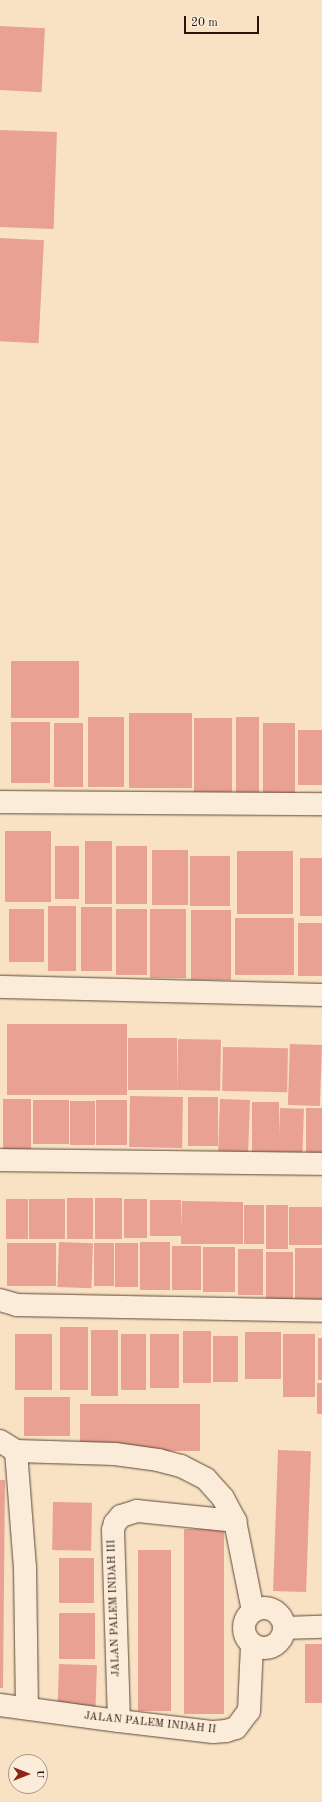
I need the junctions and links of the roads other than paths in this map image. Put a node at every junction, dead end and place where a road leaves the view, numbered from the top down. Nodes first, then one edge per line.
1 (0, 802) edge
2 (322, 804) edge
3 (0, 987) edge
4 (322, 995) edge
5 (0, 1160) edge
6 (322, 1164) edge
7 (0, 1300) edge
8 (322, 1311) edge
9 (8, 1446) edge
10 (235, 1521) junction
11 (253, 1610) junction
12 (322, 1627) edge
13 (284, 1628) junction
14 (252, 1645) junction
15 (0, 1705) edge
16 (27, 1708) junction
17 (119, 1721) junction

1 - 2 street
3 - 4 street
5 - 6 street
7 - 8 street
9 - 10 street
9 - 16 street
10 - 11 street
10 - 17 street, JALAN PALEM INDAH III
11 - 13 street
11 - 14 street
12 - 13 street
13 - 14 street
14 - 17 street, JALAN PALEM INDAH II
15 - 16 street, JALAN PALEM INDAH II
16 - 17 street, JALAN PALEM INDAH II

